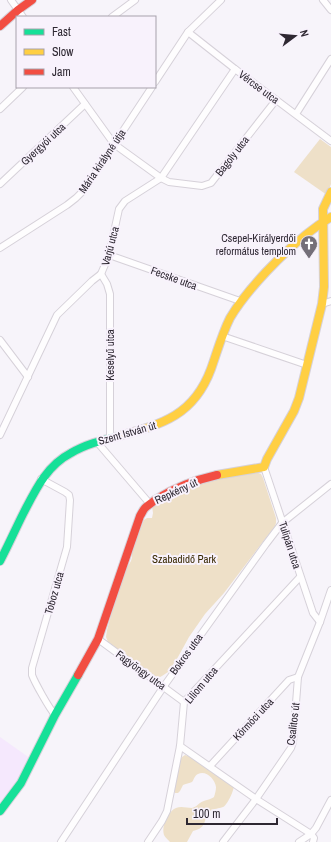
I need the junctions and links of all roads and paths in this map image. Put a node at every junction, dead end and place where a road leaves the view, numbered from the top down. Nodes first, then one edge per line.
1 (11, 0) edge
2 (32, 0) edge
3 (135, 0) edge
4 (221, 0) edge
5 (323, 0) edge
6 (18, 10) junction
7 (331, 10) edge
8 (22, 16) edge
9 (113, 16) edge
10 (0, 26) edge
11 (188, 32) junction
12 (331, 59) edge
13 (235, 69) junction
14 (323, 71) junction
15 (331, 73) edge
16 (156, 80) edge
17 (22, 88) edge
18 (74, 88) edge
19 (151, 88) edge
20 (276, 100) junction
21 (85, 104) junction
22 (0, 109) edge
23 (296, 114) junction
24 (331, 141) edge
25 (114, 144) junction
26 (161, 178) junction
27 (0, 184) edge
28 (331, 192) edge
29 (331, 217) edge
30 (323, 221) junction
31 (0, 248) edge
32 (109, 255) junction
33 (101, 274) junction
34 (240, 301) junction
35 (331, 301) edge
36 (322, 304) junction
37 (222, 336) junction
38 (0, 340) edge
39 (307, 365) junction
40 (28, 377) junction
41 (0, 435) edge
42 (110, 438) junction
43 (97, 442) junction
44 (264, 467) junction
45 (41, 479) junction
46 (331, 484) edge
47 (150, 504) junction
48 (282, 523) junction
49 (0, 561) edge
50 (300, 577) junction
51 (331, 590) edge
52 (320, 622) junction
53 (98, 638) junction
54 (298, 677) junction
55 (164, 686) junction
56 (184, 702) junction
57 (55, 715) junction
58 (180, 746) junction
59 (210, 766) junction
60 (256, 799) junction
61 (331, 800) edge
62 (0, 811) edge
63 (311, 834) junction
64 (61, 842) edge
65 (148, 842) edge
66 (223, 842) edge
67 (299, 842) edge
68 (313, 842) edge

1 - 6 street
2 - 6 street
3 - 9 street
4 - 11 street
5 - 7 street
6 - 8 street
6 - 10 street
11 - 13 street, Vércse utca
11 - 16 street
12 - 14 street
13 - 20 street, Vércse utca
13 - 26 street, Varjú utca
14 - 15 street
14 - 23 street
17 - 22 street
18 - 21 street, Bagoly utca
19 - 25 street, Mária királyné útja
20 - 23 street, Vércse utca
20 - 26 street, Bagoly utca
21 - 25 street, Bagoly utca
21 - 27 street, Gyergyói utca
23 - 24 street, Vércse utca
25 - 26 street, Bagoly utca
25 - 31 street, Mária királyné útja
26 - 32 street, Varjú utca
28 - 30 street
29 - 30 street, Szent István út
30 - 34 street, Szent István út
30 - 36 street
32 - 33 street, Varjú utca
32 - 34 street, Fecske utca
33 - 40 street, Varjú utca
33 - 42 street, Keselyű utca
34 - 37 street, Szent István út
35 - 36 street
36 - 39 street
37 - 39 street
37 - 42 street, Szent István út
38 - 40 street
39 - 44 street
40 - 41 street, Varjú utca
42 - 43 street, Szent István út
43 - 45 street, Szent István út
43 - 47 street
44 - 47 street, Repkény út
44 - 48 street, Tulipán utca
45 - 49 street, Szent István út
45 - 57 street, Toboz utca
46 - 48 street, Bokros utca
47 - 53 street, Repkény út
48 - 50 street, Tulipán utca
48 - 55 street, Bokros utca
50 - 52 street, Tulipán utca
50 - 56 street, Liliom utca
51 - 52 street, Csalitos út
52 - 54 street, Csalitos út
53 - 55 street, Fagyöngy utca
53 - 57 street, Repkény út
54 - 59 street, Körmöci utca
54 - 60 street, Csalitos út
55 - 56 street, Fagyöngy utca
55 - 64 street, Bokros utca
56 - 58 street, Liliom utca
57 - 62 street, Repkény út
58 - 59 street
58 - 65 street, Liliom utca
59 - 60 street
60 - 63 street
60 - 66 street, Csalitos út
61 - 63 street
63 - 67 street
63 - 68 street

